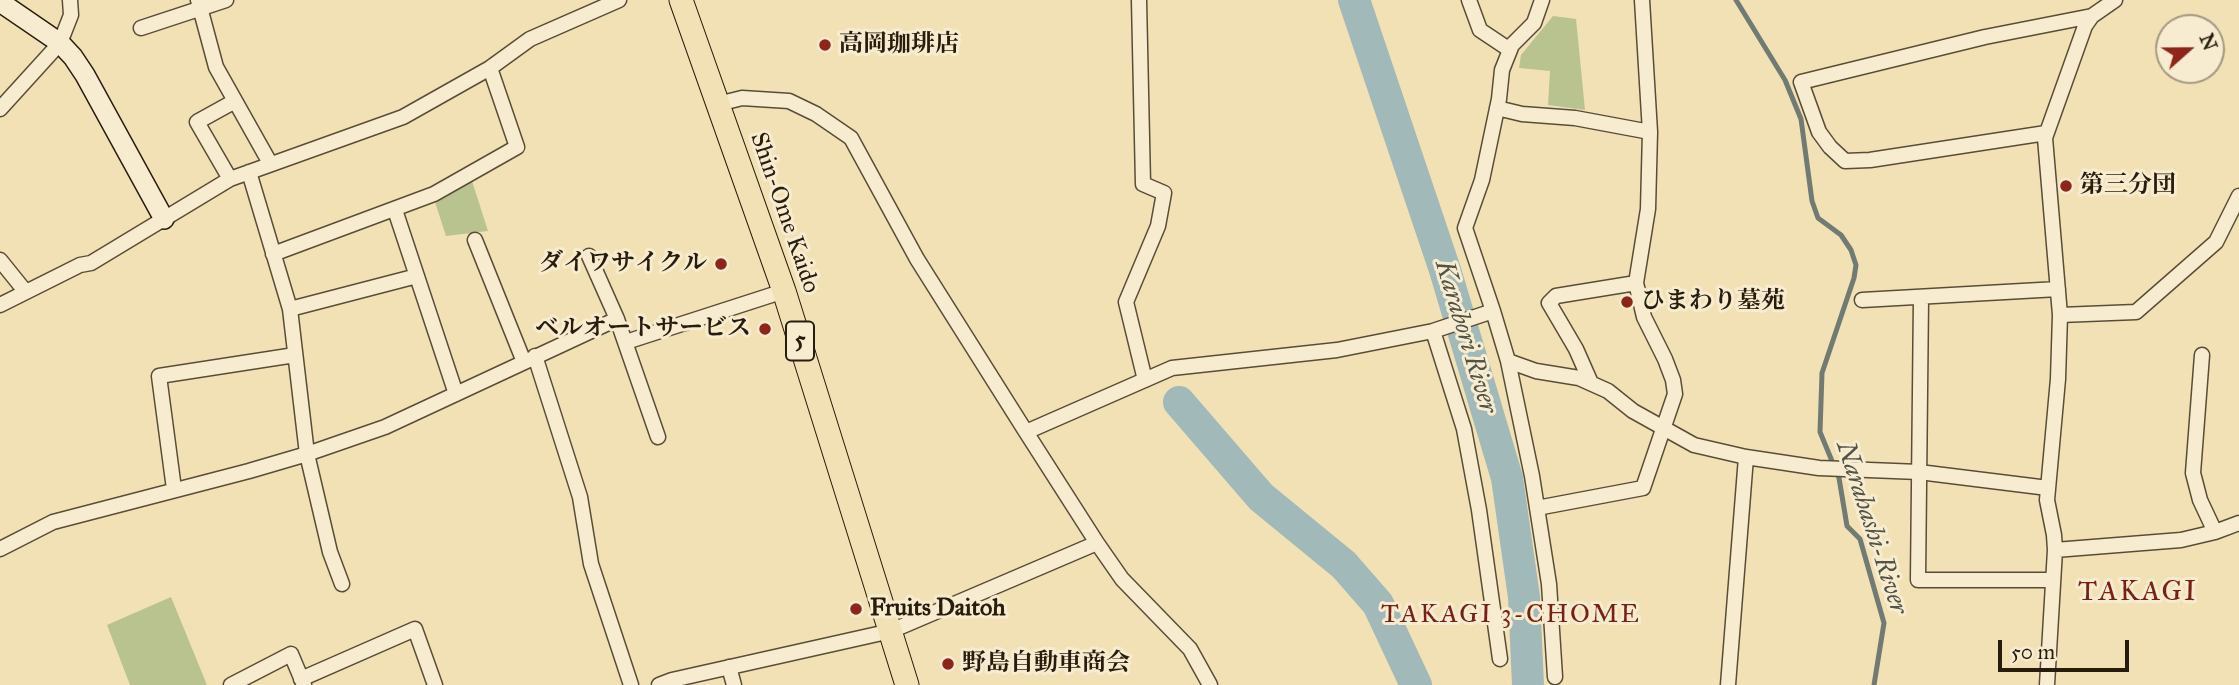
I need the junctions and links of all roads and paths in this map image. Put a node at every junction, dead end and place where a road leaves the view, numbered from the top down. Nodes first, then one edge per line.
1 (70, 0) edge
2 (226, 0) edge
3 (619, 0) edge
4 (681, 0) edge
5 (1139, 0) edge
6 (1469, 0) edge
7 (1542, 0) edge
8 (1642, 0) edge
9 (2115, 0) edge
10 (0, 2) edge
11 (199, 4) edge
12 (2092, 16) junction
13 (141, 28) dead end
14 (60, 43) junction
15 (1510, 50) junction
16 (490, 68) junction
17 (235, 101) junction
18 (718, 104) junction
19 (1497, 108) junction
20 (0, 109) edge
21 (1650, 132) junction
22 (2046, 133) junction
23 (270, 163) junction
24 (249, 172) junction
25 (230, 179) junction
26 (2239, 196) edge
27 (395, 210) junction
28 (164, 219) junction
29 (475, 240) dead end
30 (273, 254) junction
31 (589, 256) dead end
32 (0, 260) edge
33 (417, 276) junction
34 (1636, 283) junction
35 (2058, 289) junction
36 (25, 291) junction
37 (784, 291) junction
38 (1921, 298) junction
39 (1862, 300) dead end
40 (0, 305) edge
41 (290, 309) junction
42 (1488, 312) junction
43 (2060, 315) junction
44 (617, 319) junction
45 (1436, 330) junction
46 (626, 342) junction
47 (295, 355) junction
48 (2202, 355) dead end
49 (530, 359) junction
50 (1508, 360) junction
51 (1145, 380) junction
52 (1591, 383) junction
53 (456, 394) junction
54 (1664, 429) junction
55 (1026, 432) junction
56 (658, 437) dead end
57 (307, 454) junction
58 (1746, 457) junction
59 (1919, 472) junction
60 (2048, 488) junction
61 (174, 489) junction
62 (1537, 508) junction
63 (2239, 523) edge
64 (2216, 532) junction
65 (1097, 544) junction
66 (0, 549) edge
67 (2055, 550) junction
68 (2053, 580) junction
69 (342, 584) dead end
70 (891, 631) junction
71 (1500, 659) dead end
72 (729, 667) junction
73 (1555, 677) dead end
74 (303, 682) edge
75 (232, 685) edge
76 (436, 685) edge
77 (631, 685) edge
78 (659, 685) edge
79 (734, 685) edge
80 (907, 685) edge
81 (1210, 685) edge
82 (1728, 685) edge
83 (2047, 685) edge

1 - 14 street
2 - 11 street
3 - 16 street
4 - 18 main road, Shin-Ome Kaido / 5
5 - 51 street
6 - 15 street
7 - 15 street
8 - 21 street
9 - 12 street
10 - 14 street
11 - 13 street
11 - 17 street
12 - 22 street
12 - 22 street
14 - 20 street
14 - 28 street
15 - 19 street
16 - 23 street
16 - 27 street
17 - 23 street
17 - 25 street
18 - 37 main road, Shin-Ome Kaido / 5
18 - 55 street
19 - 21 street
19 - 42 street
21 - 34 street
22 - 35 street
23 - 24 street
24 - 25 street
24 - 30 street
25 - 28 street
26 - 43 street
27 - 30 street
27 - 33 street
28 - 36 street
29 - 49 street
30 - 41 street
31 - 44 street
32 - 36 street
33 - 41 street
33 - 53 street
34 - 52 street
34 - 54 street
35 - 38 street
35 - 43 street
36 - 40 street
37 - 46 street
37 - 70 main road, Shin-Ome Kaido / 5
38 - 39 street
38 - 59 street
41 - 47 street
42 - 45 street
42 - 50 street
43 - 60 street
44 - 46 street
44 - 49 street
45 - 51 street
45 - 71 street
46 - 56 street
47 - 57 street
47 - 61 street
48 - 64 street
49 - 53 street
49 - 77 street
50 - 52 street
50 - 62 street
51 - 55 street
52 - 54 street
53 - 57 street
54 - 58 street
54 - 62 street
55 - 65 street
57 - 61 street
57 - 69 street
58 - 59 street
58 - 82 street
59 - 60 street
59 - 68 street
60 - 67 street
61 - 66 street
62 - 73 street
63 - 64 street
64 - 67 street
65 - 70 street
65 - 81 street
67 - 68 street
68 - 83 street
70 - 72 street
70 - 80 main road, Shin-Ome Kaido / 5
72 - 78 street
72 - 79 street
74 - 75 street
74 - 76 street

